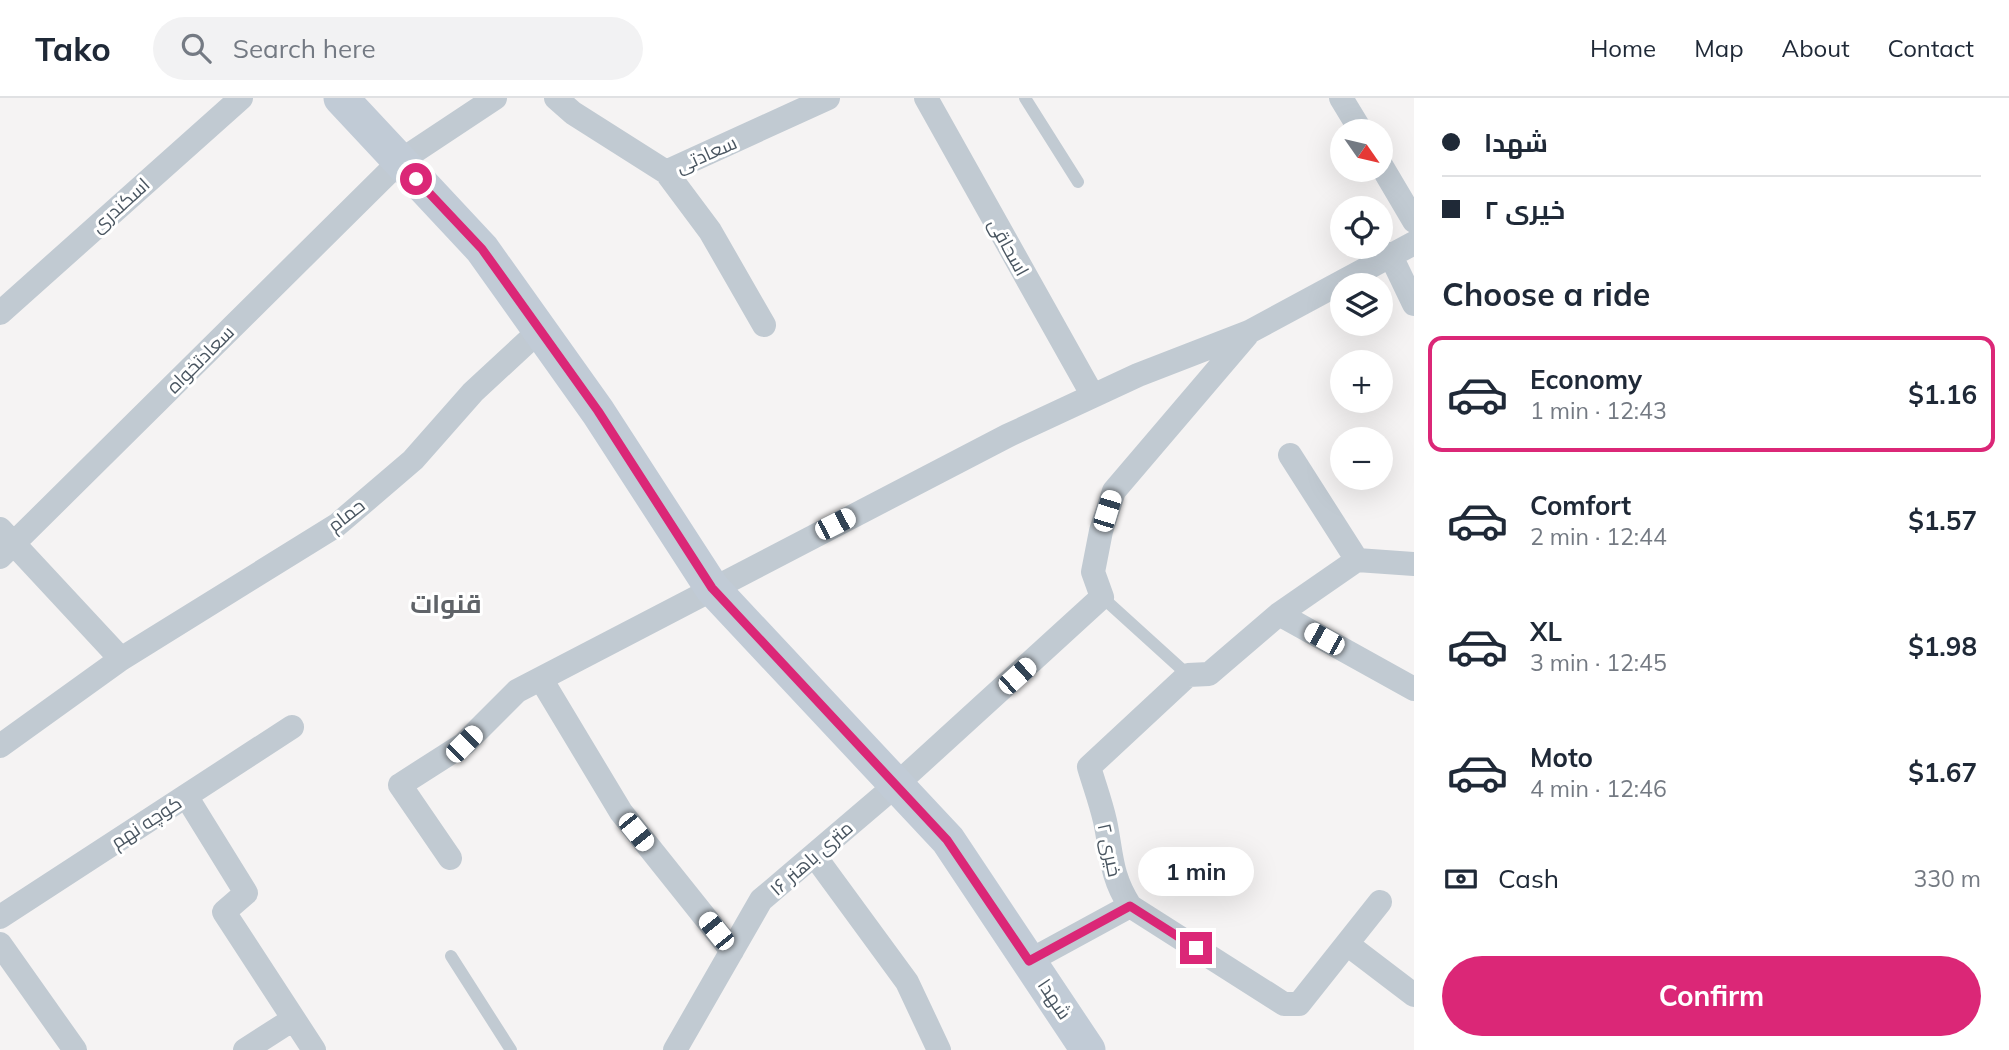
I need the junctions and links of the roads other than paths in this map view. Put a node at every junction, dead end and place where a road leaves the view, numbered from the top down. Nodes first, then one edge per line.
1 (241, 98) edge
2 (341, 98) edge
3 (495, 98) edge
4 (556, 98) edge
5 (828, 98) edge
6 (926, 98) edge
7 (1025, 98) edge
8 (1342, 98) edge
9 (1354, 119) edge
10 (400, 161) junction
11 (666, 172) junction
12 (1079, 182) dead end
13 (1391, 182) edge
14 (1414, 221) edge
15 (1414, 243) edge
16 (1393, 253) edge
17 (1381, 259) edge
18 (1392, 259) edge
19 (1414, 304) edge
20 (0, 313) edge
21 (764, 325) dead end
22 (540, 330) junction
23 (1250, 332) junction
24 (1093, 396) junction
25 (1290, 455) dead end
26 (5, 543) edge
27 (1357, 560) junction
28 (1414, 564) edge
29 (712, 588) junction
30 (1102, 597) junction
31 (1279, 614) junction
32 (121, 659) junction
33 (1188, 676) junction
34 (541, 678) junction
35 (1414, 690) edge
36 (292, 727) dead end
37 (0, 746) edge
38 (895, 785) junction
39 (186, 796) junction
40 (814, 855) junction
41 (450, 858) dead end
42 (1380, 902) dead end
43 (1130, 906) junction
44 (0, 917) edge
45 (0, 944) edge
46 (1347, 944) junction
47 (732, 951) junction
48 (451, 956) dead end
49 (1029, 961) junction
50 (1414, 995) edge
51 (292, 1020) junction
52 (75, 1050) edge
53 (245, 1050) edge
54 (314, 1050) edge
55 (511, 1050) edge
56 (675, 1050) edge
57 (939, 1050) edge
58 (1088, 1050) edge

1 - 20 street, اسکندری
2 - 10 street, شهدا
3 - 10 street, سعادتخواه
4 - 11 street, سعادتی
5 - 11 street, سعادتی
6 - 24 street, اسحاقی
7 - 12 lane
8 - 9 street
10 - 22 street, شهدا
10 - 26 street, سعادتخواه
11 - 21 street
13 - 14 street
15 - 16 street
17 - 23 street
18 - 19 street
22 - 29 street, شهدا
22 - 32 street, حمام
23 - 24 street
23 - 30 street
24 - 29 street
25 - 27 street
26 - 32 street
27 - 28 street
27 - 31 street
29 - 34 street
29 - 38 street, شهدا
30 - 33 lane
30 - 38 street, ۱۶ متری باهنر
31 - 33 street
31 - 35 street
32 - 37 street, حمام
33 - 43 street, خیری ۲
34 - 41 street
34 - 47 street
36 - 39 street, کوچه نهم
38 - 40 street, ۱۶ متری باهنر
38 - 49 street, شهدا
39 - 44 street, کوچه نهم
39 - 51 street
40 - 47 street, ۱۶ متری باهنر
40 - 57 street
42 - 46 street
43 - 46 street
43 - 49 street
45 - 52 street
46 - 50 street
47 - 56 street, ۱۶ متری باهنر
48 - 55 lane
49 - 58 street, شهدا
51 - 53 street
51 - 54 street

